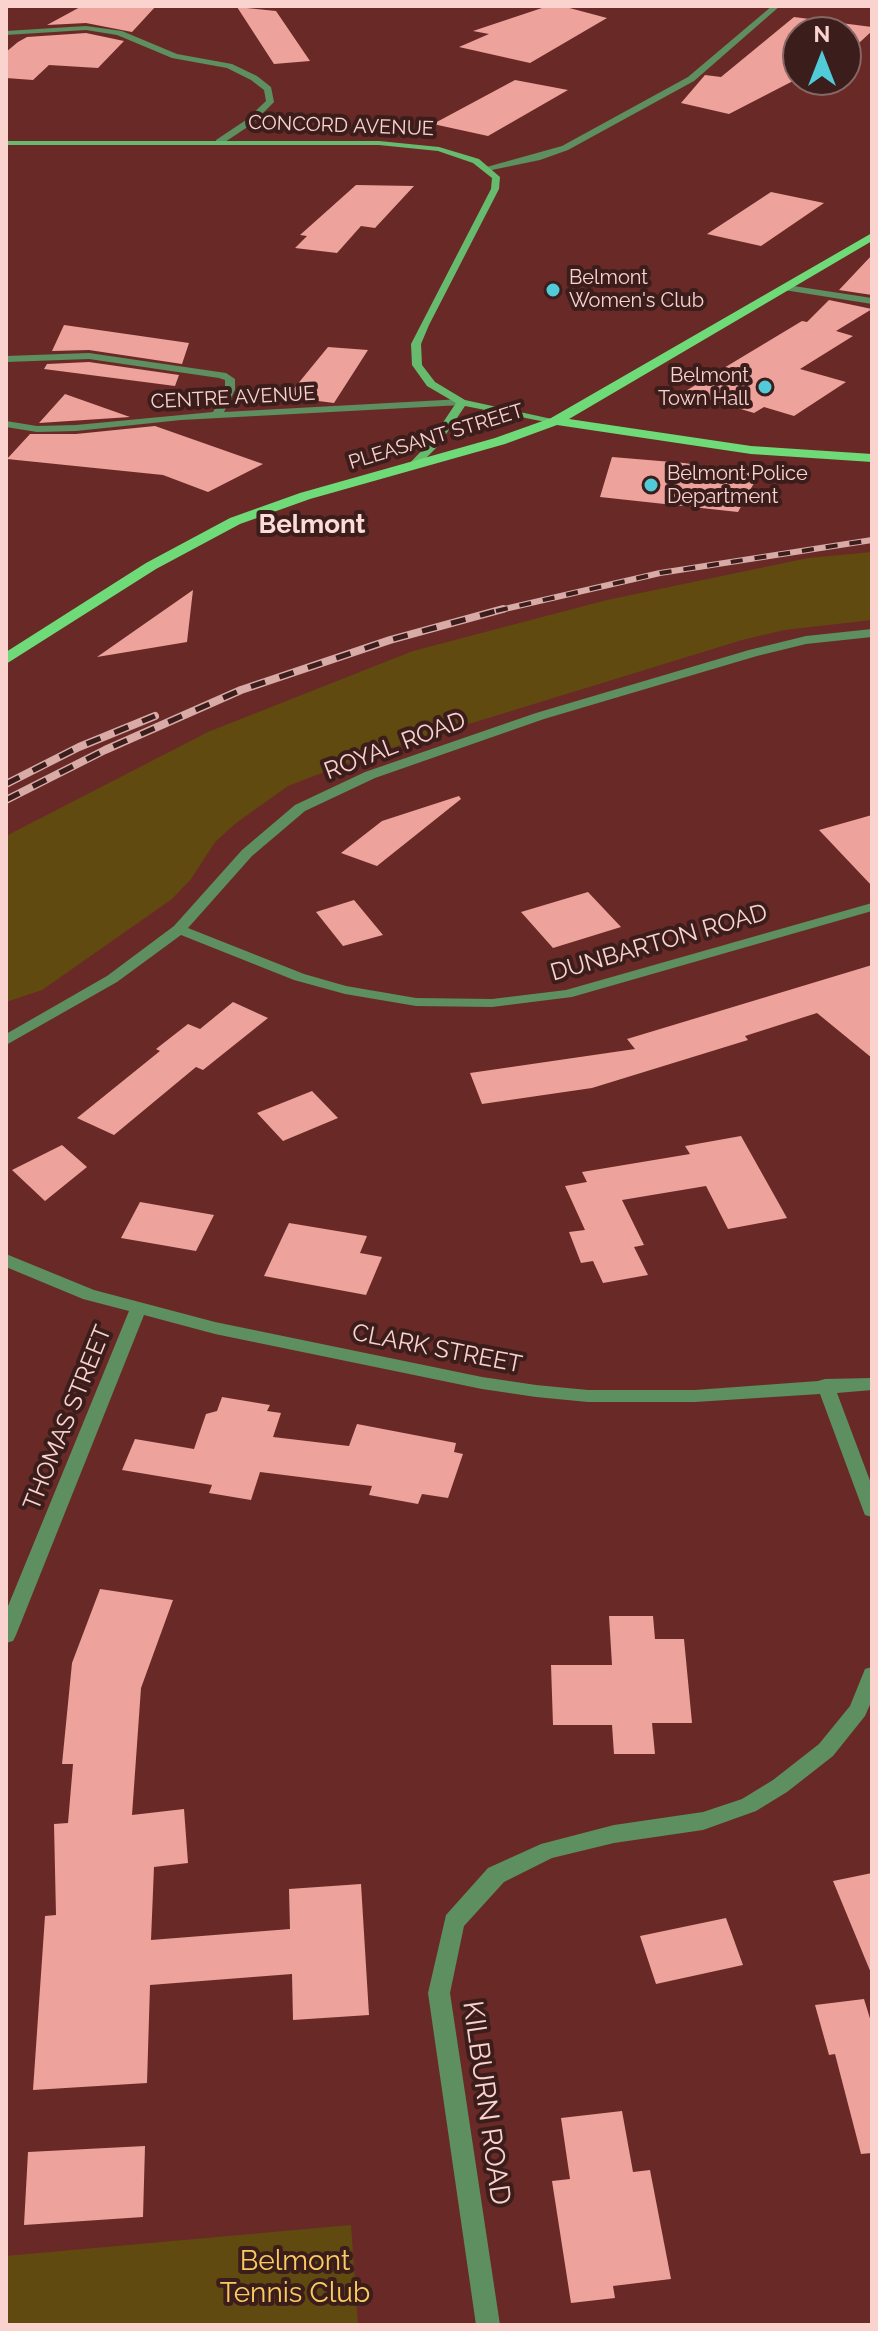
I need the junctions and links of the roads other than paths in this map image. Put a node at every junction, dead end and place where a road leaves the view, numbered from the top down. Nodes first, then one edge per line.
1 (776, 6) edge
2 (6, 33) edge
3 (219, 142) junction
4 (6, 143) edge
5 (487, 168) junction
6 (872, 236) edge
7 (787, 288) junction
8 (872, 301) edge
9 (6, 359) edge
10 (462, 402) junction
11 (217, 415) junction
12 (556, 421) junction
13 (10, 425) edge
14 (6, 436) edge
15 (872, 458) edge
16 (412, 466) junction
17 (872, 633) edge
18 (6, 659) edge
19 (872, 907) edge
20 (179, 929) junction
21 (6, 1040) edge
22 (6, 1260) edge
23 (138, 1309) junction
24 (872, 1384) edge
25 (825, 1385) junction
26 (872, 1510) edge
27 (6, 1635) edge
28 (872, 1675) edge
29 (488, 2325) edge

1 - 5 street
2 - 3 street
3 - 4 main road, CONCORD AVENUE
3 - 5 main road, CONCORD AVENUE
5 - 10 main road
6 - 7 main road, PLEASANT STREET
7 - 8 street
7 - 12 main road, PLEASANT STREET
9 - 11 street
10 - 11 street, CENTRE AVENUE
10 - 12 main road
10 - 16 main road
11 - 13 street, CENTRE AVENUE
12 - 15 main road
12 - 16 main road, PLEASANT STREET
13 - 14 street
16 - 18 main road, PLEASANT STREET
17 - 20 street, ROYAL ROAD
19 - 20 street, DUNBARTON ROAD
20 - 21 street, ROYAL ROAD
22 - 23 street, CLARK STREET
23 - 25 street, CLARK STREET
23 - 27 street, THOMAS STREET
24 - 25 street, CLARK STREET
25 - 26 street
28 - 29 street, KILBURN ROAD

